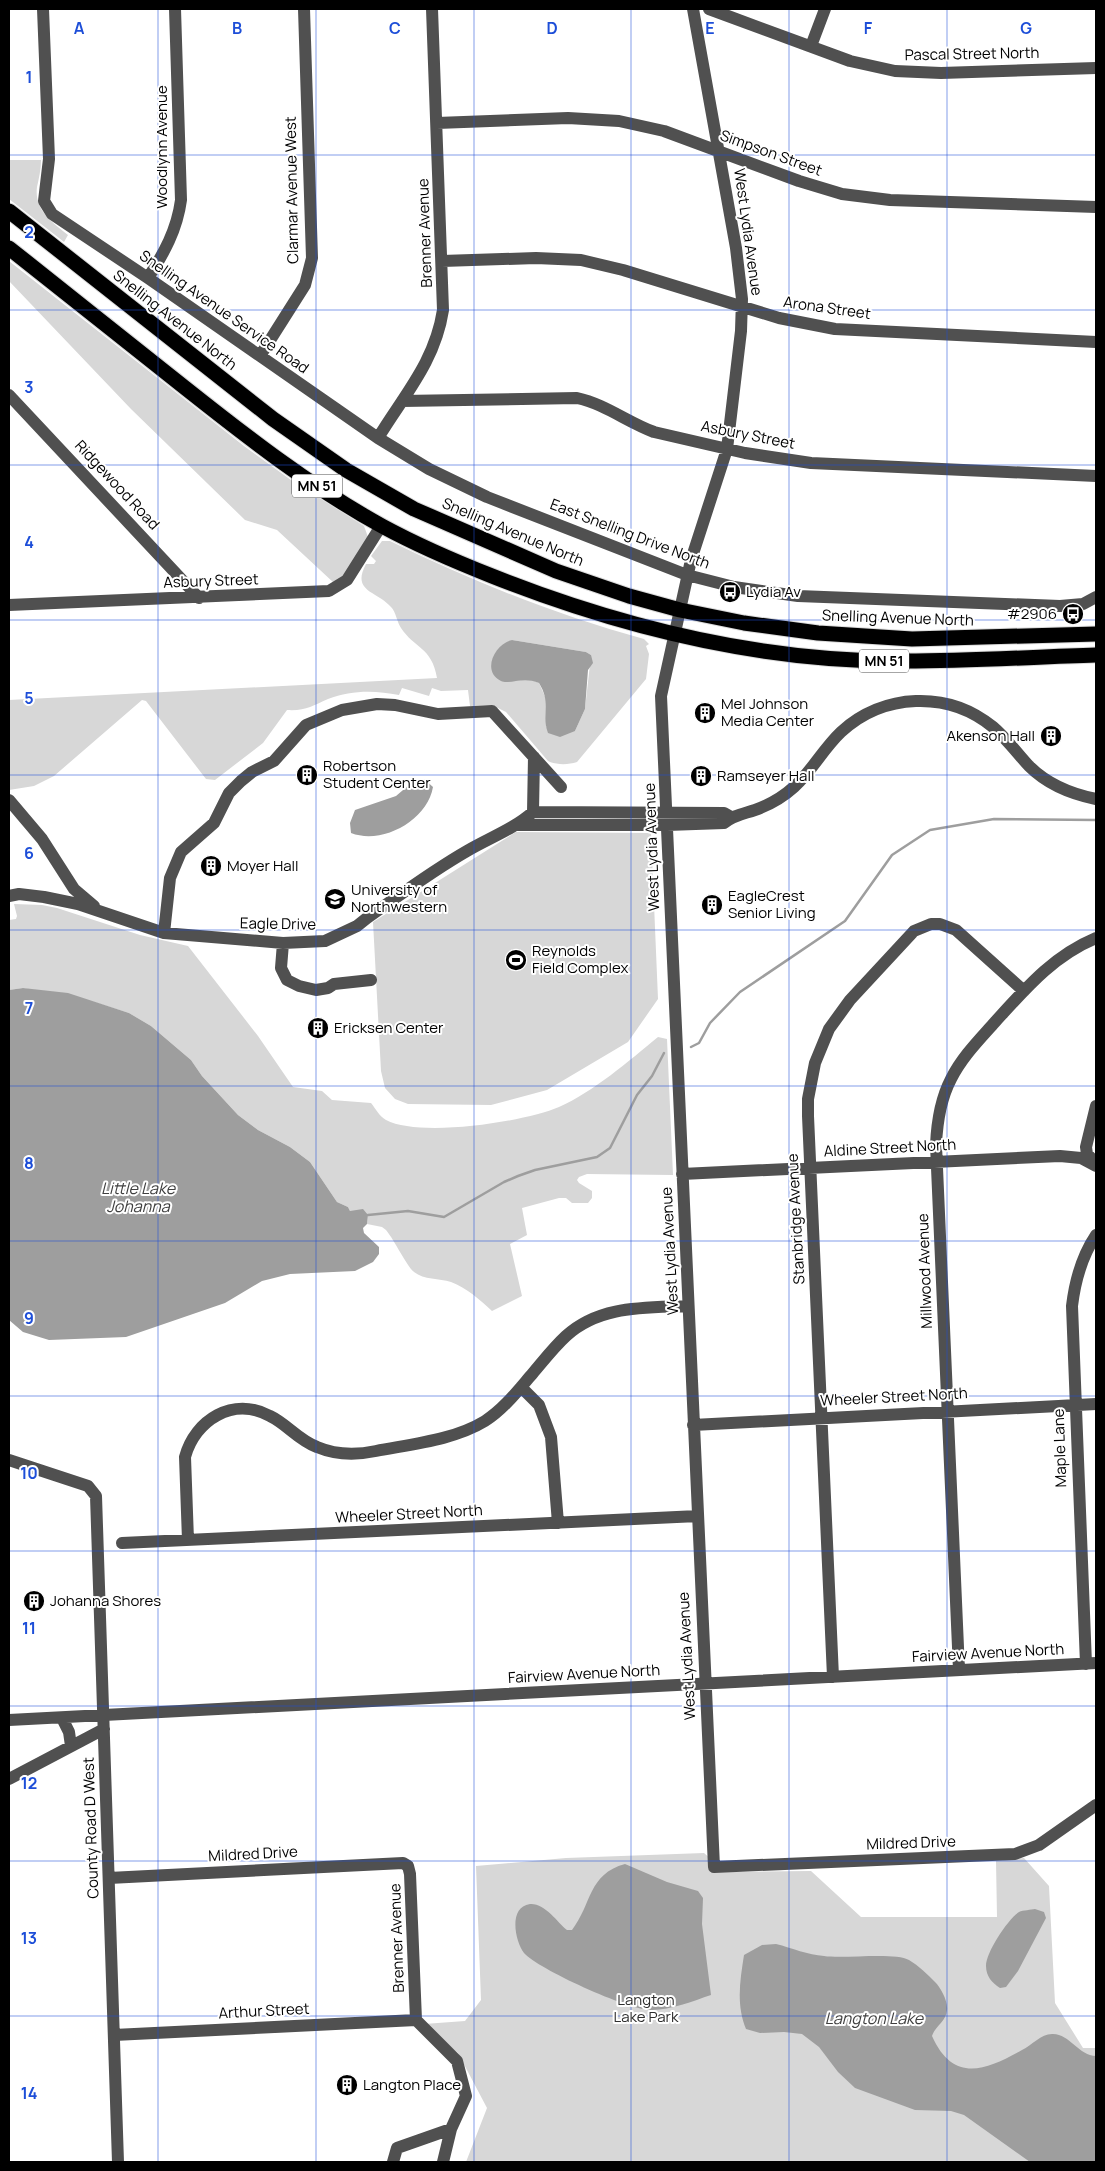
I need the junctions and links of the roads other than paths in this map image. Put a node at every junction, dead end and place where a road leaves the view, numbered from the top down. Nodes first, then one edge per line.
1 (43, 9) edge
2 (175, 9) edge
3 (304, 9) edge
4 (432, 9) edge
5 (693, 9) edge
6 (709, 9) edge
7 (826, 9) edge
8 (811, 46) junction
9 (1096, 68) edge
10 (437, 123) junction
11 (719, 151) junction
12 (1096, 207) edge
13 (9, 211) edge
14 (9, 223) edge
15 (43, 238) junction
16 (9, 248) edge
17 (442, 261) junction
18 (148, 278) junction
19 (742, 307) junction
20 (1096, 342) edge
21 (260, 356) junction
22 (9, 395) edge
23 (402, 401) junction
24 (378, 438) junction
25 (727, 449) junction
26 (1096, 476) edge
27 (381, 526) junction
28 (687, 575) junction
29 (1096, 596) edge
30 (199, 598) junction
31 (9, 605) edge
32 (680, 610) junction
33 (1096, 634) edge
34 (674, 635) junction
35 (1096, 655) edge
36 (534, 757) junction
37 (561, 787) dead end
38 (1096, 799) edge
39 (9, 800) edge
40 (533, 812) junction
41 (667, 819) junction
42 (518, 824) junction
43 (74, 889) junction
44 (9, 896) edge
45 (64, 901) junction
46 (99, 910) junction
47 (164, 933) junction
48 (1096, 938) edge
49 (283, 943) junction
50 (371, 980) dead end
51 (1024, 990) junction
52 (1096, 1106) edge
53 (1089, 1132) junction
54 (1060, 1156) junction
55 (937, 1162) junction
56 (1096, 1165) edge
57 (810, 1168) junction
58 (682, 1174) junction
59 (1096, 1235) edge
60 (688, 1306) junction
61 (521, 1386) junction
62 (1096, 1404) edge
63 (1075, 1405) junction
64 (947, 1411) junction
65 (822, 1417) junction
66 (693, 1425) junction
67 (9, 1460) edge
68 (698, 1516) junction
69 (558, 1523) junction
70 (188, 1540) junction
71 (122, 1543) dead end
72 (1091, 1664) edge
73 (959, 1670) junction
74 (832, 1677) junction
75 (705, 1684) junction
76 (62, 1718) junction
77 (9, 1720) edge
78 (104, 1723) junction
79 (70, 1746) junction
80 (9, 1779) edge
81 (1096, 1806) edge
82 (398, 1862) joint
83 (714, 1867) joint
84 (109, 1878) junction
85 (416, 2020) junction
86 (114, 2035) junction
87 (452, 2129) junction
88 (118, 2162) edge
89 (393, 2162) edge
90 (443, 2162) edge

1 - 18 street, Snelling Avenue Service Road
2 - 18 street, Woodlynn Avenue
3 - 21 street, Clarmar Avenue West
4 - 10 street, Brenner Avenue
5 - 11 street, West Lydia Avenue
6 - 8 street, Pascal Street North
7 - 8 street
8 - 9 street, Pascal Street North
10 - 11 street, Simpson Street
10 - 17 street, Brenner Avenue
11 - 12 street, Simpson Street
11 - 19 street, West Lydia Avenue
13 - 15 highway, Snelling Avenue North / MN 51
14 - 15 highway
15 - 32 highway, Snelling Avenue North / MN 51
16 - 27 highway, MN 51
17 - 19 street, Arona Street
17 - 23 street, Brenner Avenue
18 - 21 street, Snelling Avenue Service Road
19 - 20 street, Arona Street
19 - 25 street, West Lydia Avenue
21 - 24 street, Snelling Avenue Service Road
22 - 30 street, Ridgewood Road
23 - 24 street, Brenner Avenue
23 - 25 street, Asbury Street
24 - 28 street, East Snelling Drive North
25 - 26 street, Asbury Street
25 - 28 street, West Lydia Avenue
27 - 30 street, Asbury Street
27 - 34 highway, MN 51
28 - 29 street, East Snelling Drive North
28 - 32 street, West Lydia Avenue
30 - 31 street, Asbury Street
32 - 33 highway, Snelling Avenue North / MN 51
32 - 34 street, West Lydia Avenue
34 - 35 highway, MN 51
34 - 41 street, West Lydia Avenue
36 - 37 street
36 - 40 street
36 - 47 street
38 - 41 street
39 - 43 street, Eagle Drive
40 - 41 street
40 - 42 street, Eagle Drive
41 - 42 street, Eagle Drive
41 - 58 street, West Lydia Avenue
42 - 49 street, Eagle Drive
43 - 45 street
43 - 46 street, Eagle Drive
44 - 45 street, Eagle Drive
45 - 46 street, Eagle Drive
46 - 47 street, Eagle Drive
47 - 49 street, Eagle Drive
48 - 51 street, Millwood Avenue
49 - 50 street
51 - 55 street, Millwood Avenue
51 - 57 street, Stanbridge Avenue
52 - 53 street
53 - 54 street
53 - 56 street
54 - 55 street, Aldine Street North
54 - 56 street, Aldine Street North
55 - 57 street, Aldine Street North
55 - 64 street, Millwood Avenue
57 - 58 street, Aldine Street North
57 - 65 street, Stanbridge Avenue
58 - 60 street, West Lydia Avenue
59 - 63 street, Maple Lane
60 - 61 street
60 - 66 street, West Lydia Avenue
61 - 69 street
61 - 70 street
62 - 63 street, Wheeler Street North
63 - 64 street, Wheeler Street North
63 - 72 street, Maple Lane
64 - 65 street, Wheeler Street North
64 - 73 street, Millwood Avenue
65 - 66 street, Wheeler Street North
65 - 74 street, Stanbridge Avenue
66 - 68 street, West Lydia Avenue
67 - 78 street, County Road D West
68 - 69 street, Wheeler Street North
68 - 75 street, West Lydia Avenue
69 - 70 street, Wheeler Street North
70 - 71 street, Wheeler Street North
72 - 73 street, Fairview Avenue North
73 - 74 street, Fairview Avenue North
74 - 75 street, Fairview Avenue North
75 - 78 street, Fairview Avenue North
75 - 83 street, West Lydia Avenue
76 - 77 street, Fairview Avenue North
76 - 78 street, Fairview Avenue North
76 - 79 street
78 - 79 street
78 - 84 street, County Road D West
79 - 80 street
81 - 83 street, Mildred Drive
82 - 84 street, Mildred Drive
82 - 85 street, Brenner Avenue
84 - 86 street, County Road D West
85 - 86 street, Arthur Street
85 - 87 street
86 - 88 street, County Road D West
87 - 89 street
87 - 90 street

